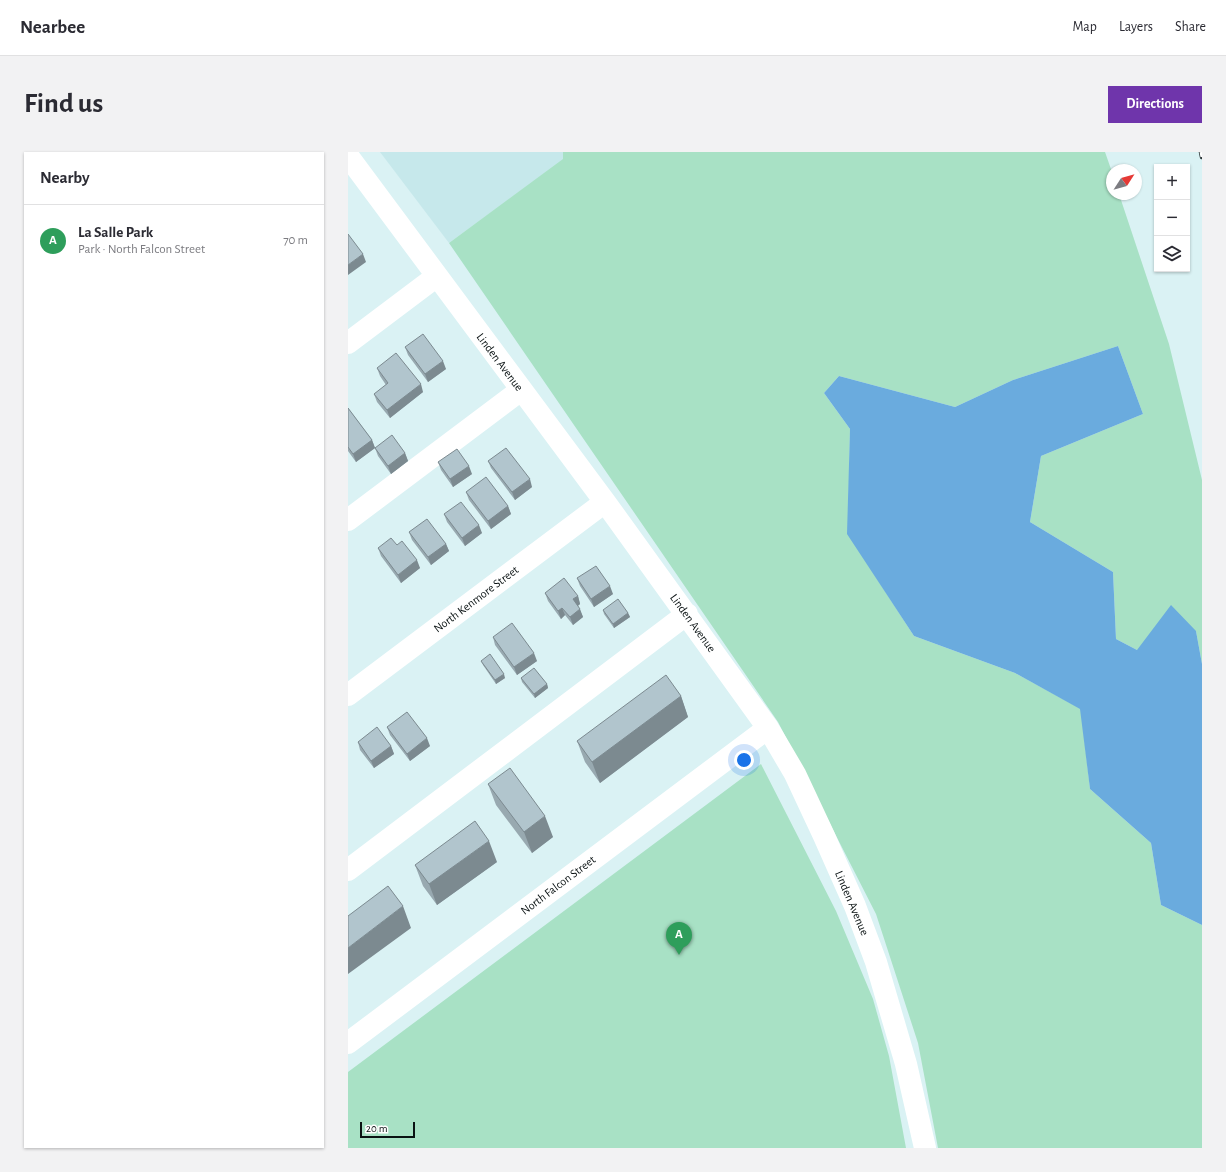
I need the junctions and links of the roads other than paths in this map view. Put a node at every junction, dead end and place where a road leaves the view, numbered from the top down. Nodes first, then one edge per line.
1 (349, 160) edge
2 (437, 276) junction
3 (348, 343) edge
4 (521, 390) junction
5 (605, 502) junction
6 (348, 520) edge
7 (687, 614) junction
8 (348, 695) edge
9 (768, 728) junction
10 (348, 870) edge
11 (348, 1043) edge
12 (925, 1148) edge

1 - 2 street, Linden Avenue
2 - 3 street
2 - 4 street, Linden Avenue
4 - 5 street, Linden Avenue
4 - 6 street
5 - 7 street, Linden Avenue
5 - 8 street, North Kenmore Street
7 - 9 street, Linden Avenue
7 - 10 street
9 - 11 street, North Falcon Street
9 - 12 street, Linden Avenue

